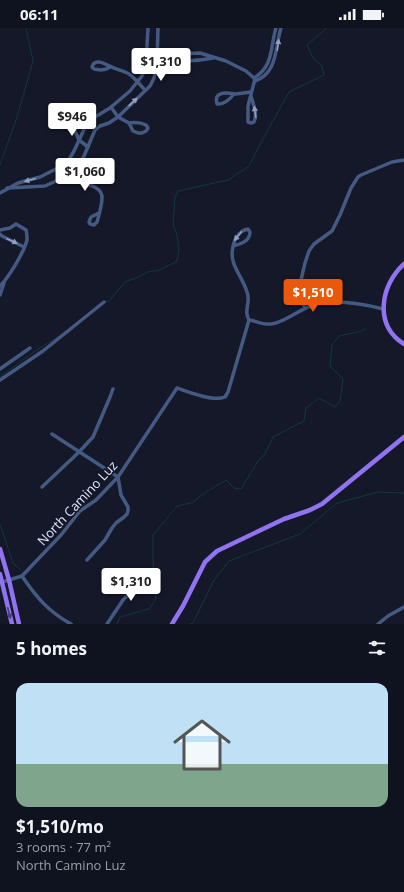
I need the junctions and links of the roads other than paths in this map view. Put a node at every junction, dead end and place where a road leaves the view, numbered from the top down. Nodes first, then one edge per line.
1 (148, 28) edge
2 (158, 28) edge
3 (276, 28) edge
4 (281, 28) edge
5 (215, 58) junction
6 (169, 60) junction
7 (157, 63) junction
8 (146, 64) junction
9 (110, 67) dead end
10 (255, 79) junction
11 (137, 82) junction
12 (145, 90) junction
13 (234, 94) junction
14 (251, 94) junction
15 (111, 107) junction
16 (118, 117) junction
17 (71, 122) dead end
18 (129, 123) junction
19 (79, 140) junction
20 (88, 147) junction
21 (404, 160) edge
22 (60, 167) junction
23 (65, 177) junction
24 (7, 188) junction
25 (0, 193) edge
26 (99, 213) dead end
27 (0, 230) edge
28 (0, 234) edge
29 (233, 246) junction
30 (24, 247) junction
31 (404, 264) edge
32 (4, 283) junction
33 (0, 286) edge
34 (0, 295) edge
35 (104, 302) dead end
36 (305, 308) junction
37 (383, 309) junction
38 (249, 320) junction
39 (404, 344) edge
40 (30, 348) dead end
41 (0, 369) edge
42 (0, 380) edge
43 (113, 389) dead end
44 (52, 434) dead end
45 (404, 437) edge
46 (79, 452) junction
47 (118, 477) junction
48 (42, 487) dead end
49 (0, 549) edge
50 (87, 560) dead end
51 (0, 574) edge
52 (148, 574) dead end
53 (22, 576) junction
54 (9, 580) junction
55 (2, 582) junction
56 (404, 607) edge
57 (12, 624) edge
58 (19, 624) edge
59 (72, 624) edge
60 (107, 624) edge
61 (172, 624) edge
62 (378, 624) edge

1 - 8 street
2 - 7 street
3 - 10 street
10 -> 4 street
5 - 6 street
5 - 6 street
5 - 10 street
6 - 7 street
7 - 8 street
7 - 12 street
8 - 11 street
9 - 11 street
10 - 14 street
11 - 12 street
11 - 15 street
16 -> 12 street
13 - 13 street
13 - 14 street
14 -> 14 street
15 - 16 street
15 - 19 street
16 - 18 street
16 - 20 street
17 - 19 street
18 - 18 street
19 - 20 street
19 - 22 street
20 - 23 street
21 - 36 street
22 - 23 street
22 -> 24 street
23 - 24 street
23 - 26 street
24 - 25 street
27 - 30 street
28 -> 30 street
29 -> 29 street
29 - 38 street
30 - 32 street
31 - 37 main road
32 - 33 street
32 - 34 street
35 - 42 street
36 - 37 street
36 - 38 street
37 - 39 main road
38 - 47 street, North Camino Luz
40 - 41 street
43 - 46 street
44 - 46 street
45 - 61 main road
46 - 47 street
46 - 48 street
47 - 50 street
47 - 53 street, North Camino Luz
49 - 54 main road
51 - 55 main road
52 - 60 street
53 - 54 street, North Camino Luz
53 - 59 street
54 - 55 street, North Camino Luz
54 - 58 main road
55 -> 57 main road
56 - 62 street

